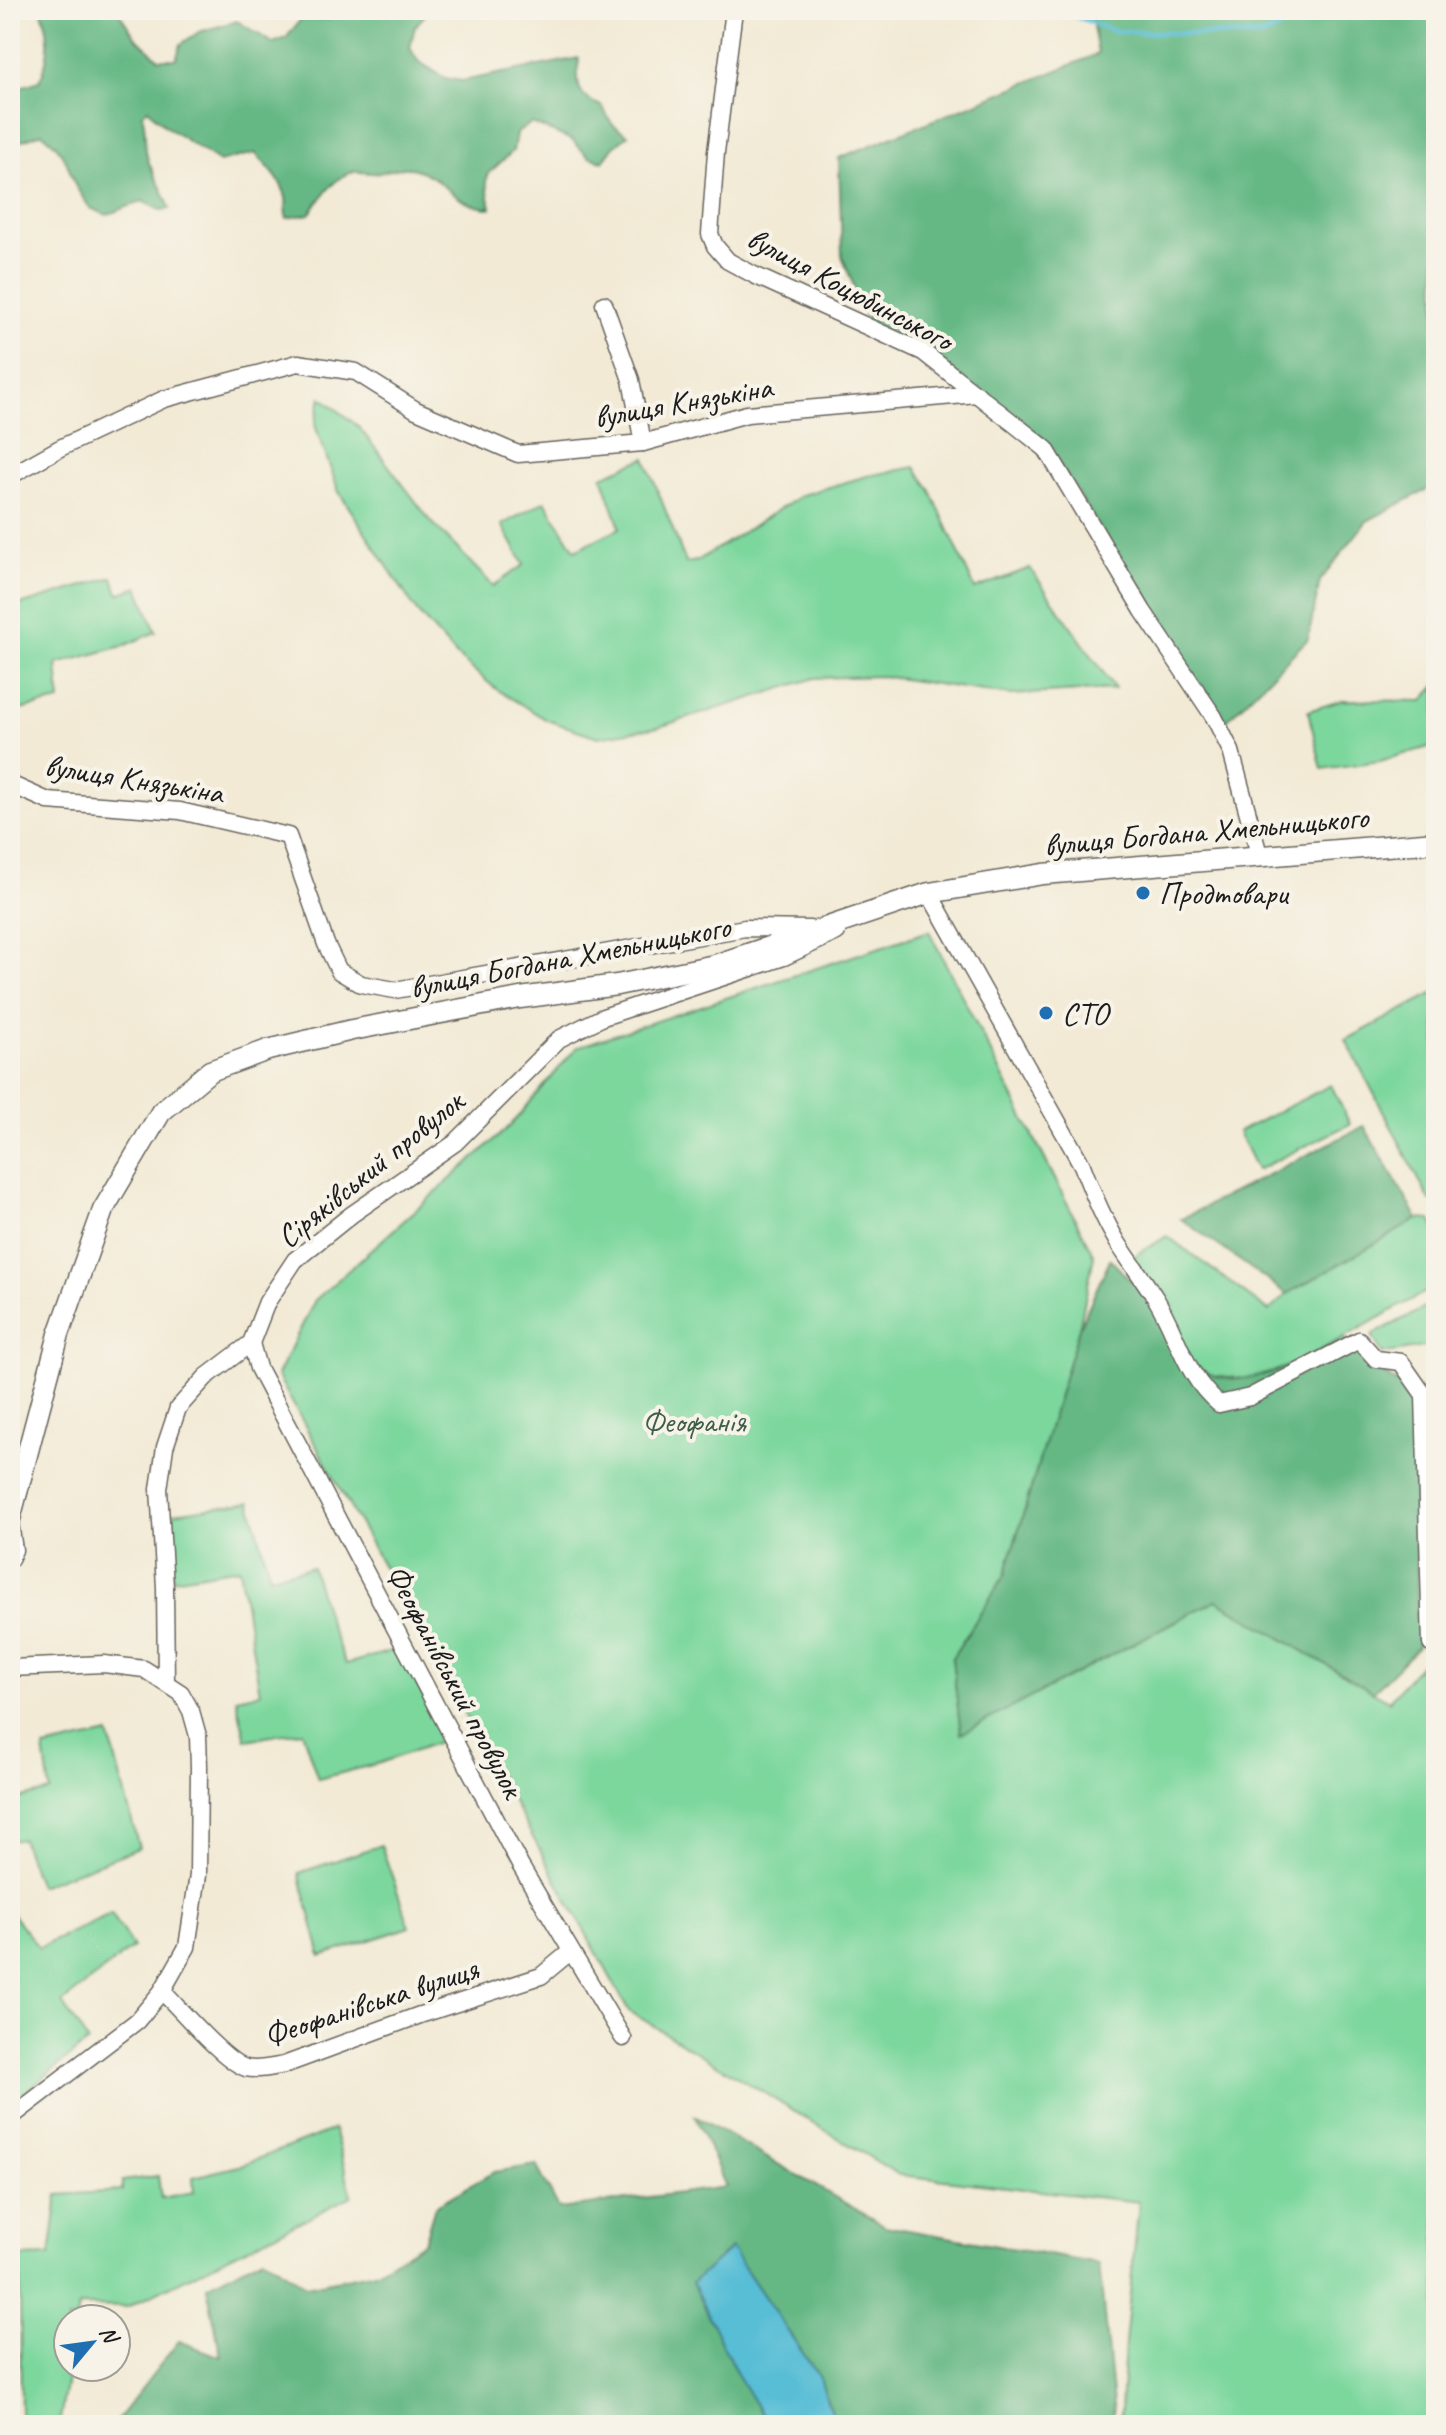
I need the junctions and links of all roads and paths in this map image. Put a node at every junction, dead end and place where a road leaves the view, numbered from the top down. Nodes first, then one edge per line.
1 (734, 10) edge
2 (604, 304) dead end
3 (977, 394) junction
4 (643, 443) junction
5 (10, 476) edge
6 (10, 784) edge
7 (1436, 842) edge
8 (1260, 858) junction
9 (929, 893) junction
10 (889, 907) junction
11 (817, 929) junction
12 (251, 1343) junction
13 (1430, 1397) edge
14 (10, 1521) edge
15 (10, 1559) edge
16 (1436, 1637) edge
17 (10, 1668) edge
18 (166, 1682) junction
19 (570, 1952) junction
20 (162, 1991) junction
21 (623, 2038) dead end
22 (10, 2118) edge

1 - 3 street, вулиця Коцюбинського
2 - 4 street
3 - 4 street, вулиця Князькіна
3 - 8 street, вулиця Коцюбинського
4 - 5 street, вулиця Князькіна
6 - 11 street, вулиця Князькіна
7 - 8 street, вулиця Богдана Хмельницького
8 - 9 street, вулиця Богдана Хмельницького
9 - 10 street, вулиця Богдана Хмельницького
9 - 13 street
10 - 11 street, вулиця Богдана Хмельницького
10 - 12 street, Сіряківський провулок
11 - 14 street, вулиця Богдана Хмельницького
12 - 18 street
12 - 19 street, Феофанівський провулок
13 - 16 street
14 - 15 street
17 - 18 street
18 - 20 street
19 - 20 street, Феофанівська вулиця
19 - 21 street, Феофанівський провулок
20 - 22 street

